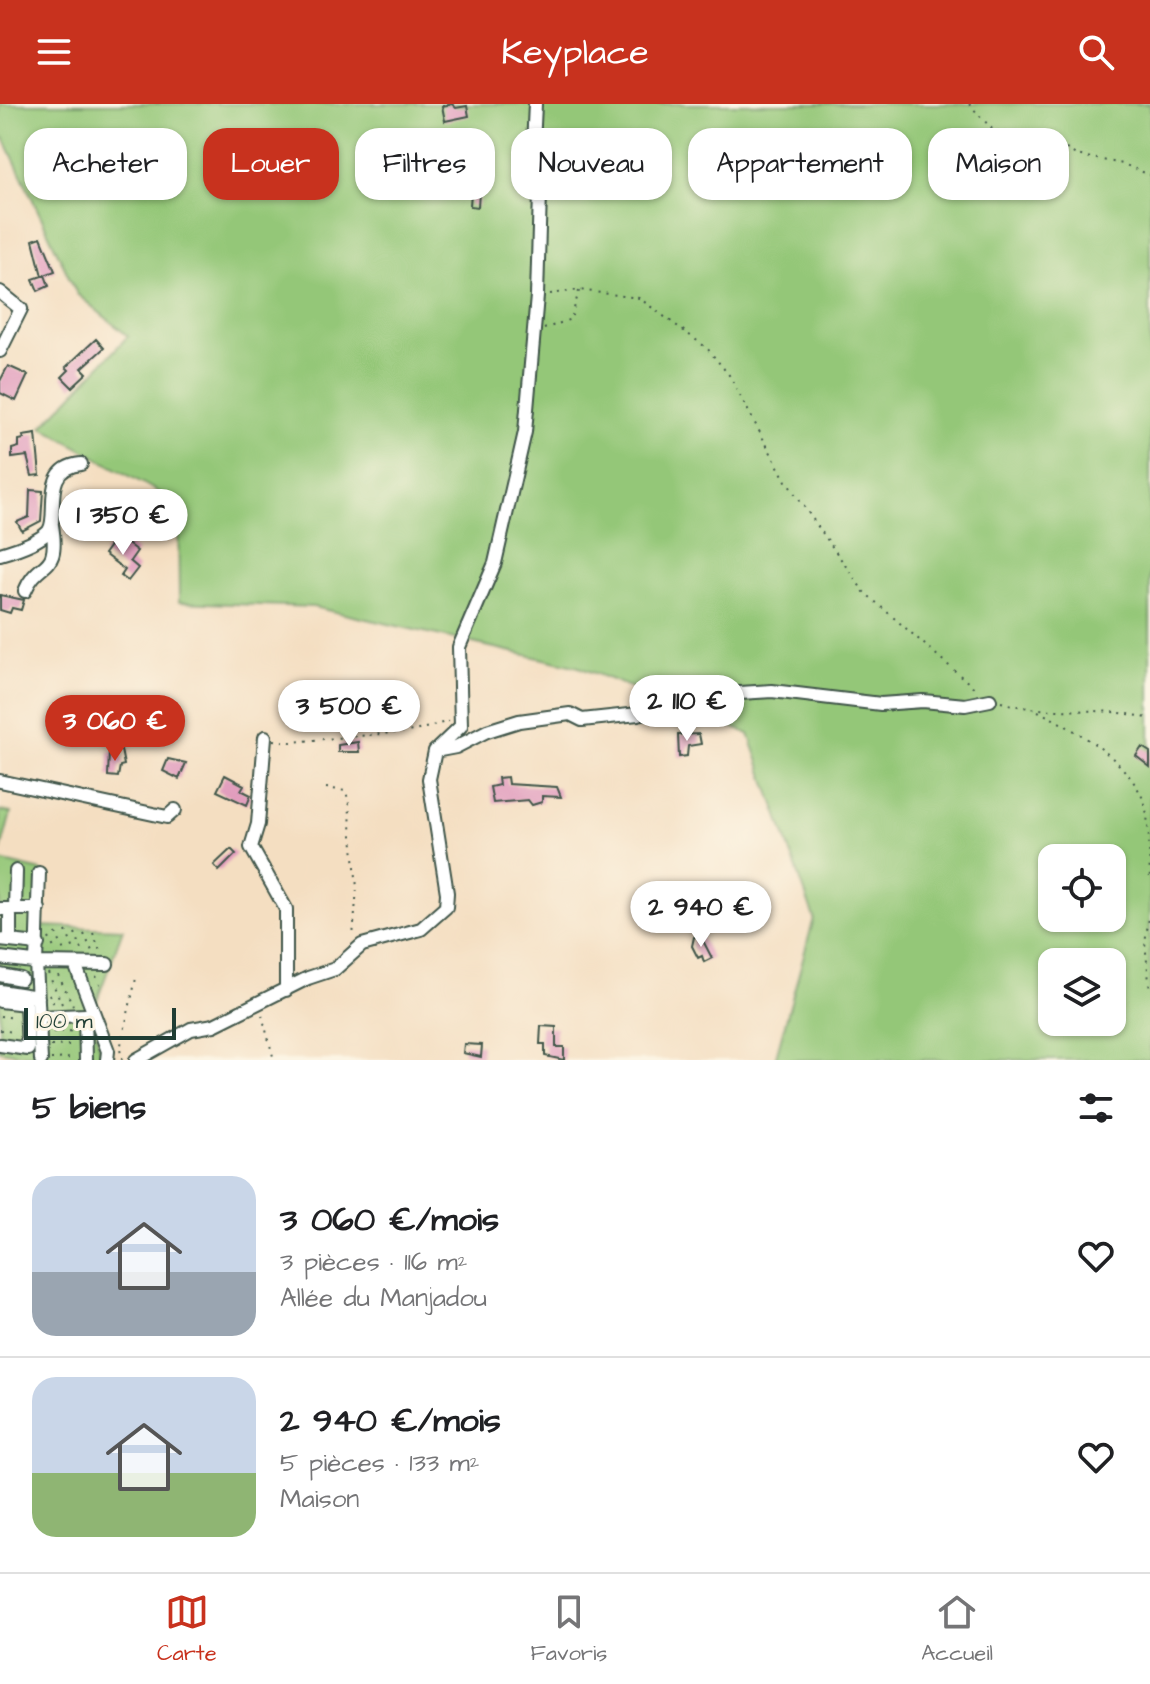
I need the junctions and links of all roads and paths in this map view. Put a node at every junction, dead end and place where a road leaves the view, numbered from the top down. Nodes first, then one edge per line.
1 (535, 104) edge
2 (969, 104) edge
3 (1150, 175) edge
4 (579, 290) junction
5 (0, 292) edge
6 (537, 296) junction
7 (534, 333) junction
8 (0, 351) edge
9 (81, 464) dead end
10 (52, 525) junction
11 (0, 554) edge
12 (25, 591) dead end
13 (990, 700) junction
14 (1035, 710) junction
15 (1150, 719) edge
16 (462, 722) junction
17 (265, 738) joint
18 (435, 751) junction
19 (0, 781) edge
20 (326, 788) dead end
21 (175, 810) dead end
22 (16, 871) dead end
23 (39, 873) dead end
24 (1150, 881) edge
25 (39, 909) junction
26 (8, 911) edge
27 (1150, 912) edge
28 (66, 931) dead end
29 (56, 933) dead end
30 (75, 933) dead end
31 (93, 933) dead end
32 (84, 934) dead end
33 (5, 940) edge
34 (38, 944) junction
35 (353, 955) junction
36 (0, 958) edge
37 (44, 963) junction
38 (89, 964) junction
39 (137, 974) dead end
40 (0, 975) edge
41 (21, 979) dead end
42 (286, 990) junction
43 (0, 991) edge
44 (1150, 991) edge
45 (38, 997) junction
46 (0, 1001) edge
47 (259, 1003) junction
48 (0, 1016) edge
49 (73, 1016) junction
50 (33, 1019) junction
51 (0, 1030) edge
52 (85, 1031) junction
53 (36, 1038) junction
54 (0, 1045) edge
55 (86, 1054) edge
56 (41, 1060) edge
57 (107, 1060) edge
58 (122, 1060) edge
59 (136, 1060) edge
60 (274, 1060) edge

1 - 6 street
2 - 3 path
4 - 6 path
4 - 7 path
4 - 13 path
5 - 8 street
6 - 7 street
7 - 16 street
9 - 10 street
10 - 11 street
10 - 12 street
13 - 14 path
13 - 18 street
14 - 15 path
14 - 24 path
16 - 17 path
16 - 18 street
17 - 42 street
18 - 35 street
19 - 21 street
20 - 35 path
22 - 26 street
23 - 25 street
25 - 26 street
25 - 34 street
26 - 33 street
27 - 44 path
28 - 38 path
29 - 38 path
30 - 38 path
31 - 38 path
32 - 38 path
33 - 34 street
34 - 37 street
35 - 42 street
36 - 37 street
37 - 38 street
37 - 45 street
37 - 49 path
37 - 49 path
38 - 57 street
39 - 58 path
40 - 41 street
42 - 47 street
43 - 45 street
45 - 50 street
46 - 50 street
47 - 59 street
47 - 60 path
48 - 50 path
49 - 50 street
49 - 52 street
50 - 53 street
51 - 53 path
52 - 53 path
52 - 55 street
53 - 54 street
53 - 55 path
53 - 56 street
55 - 56 path

